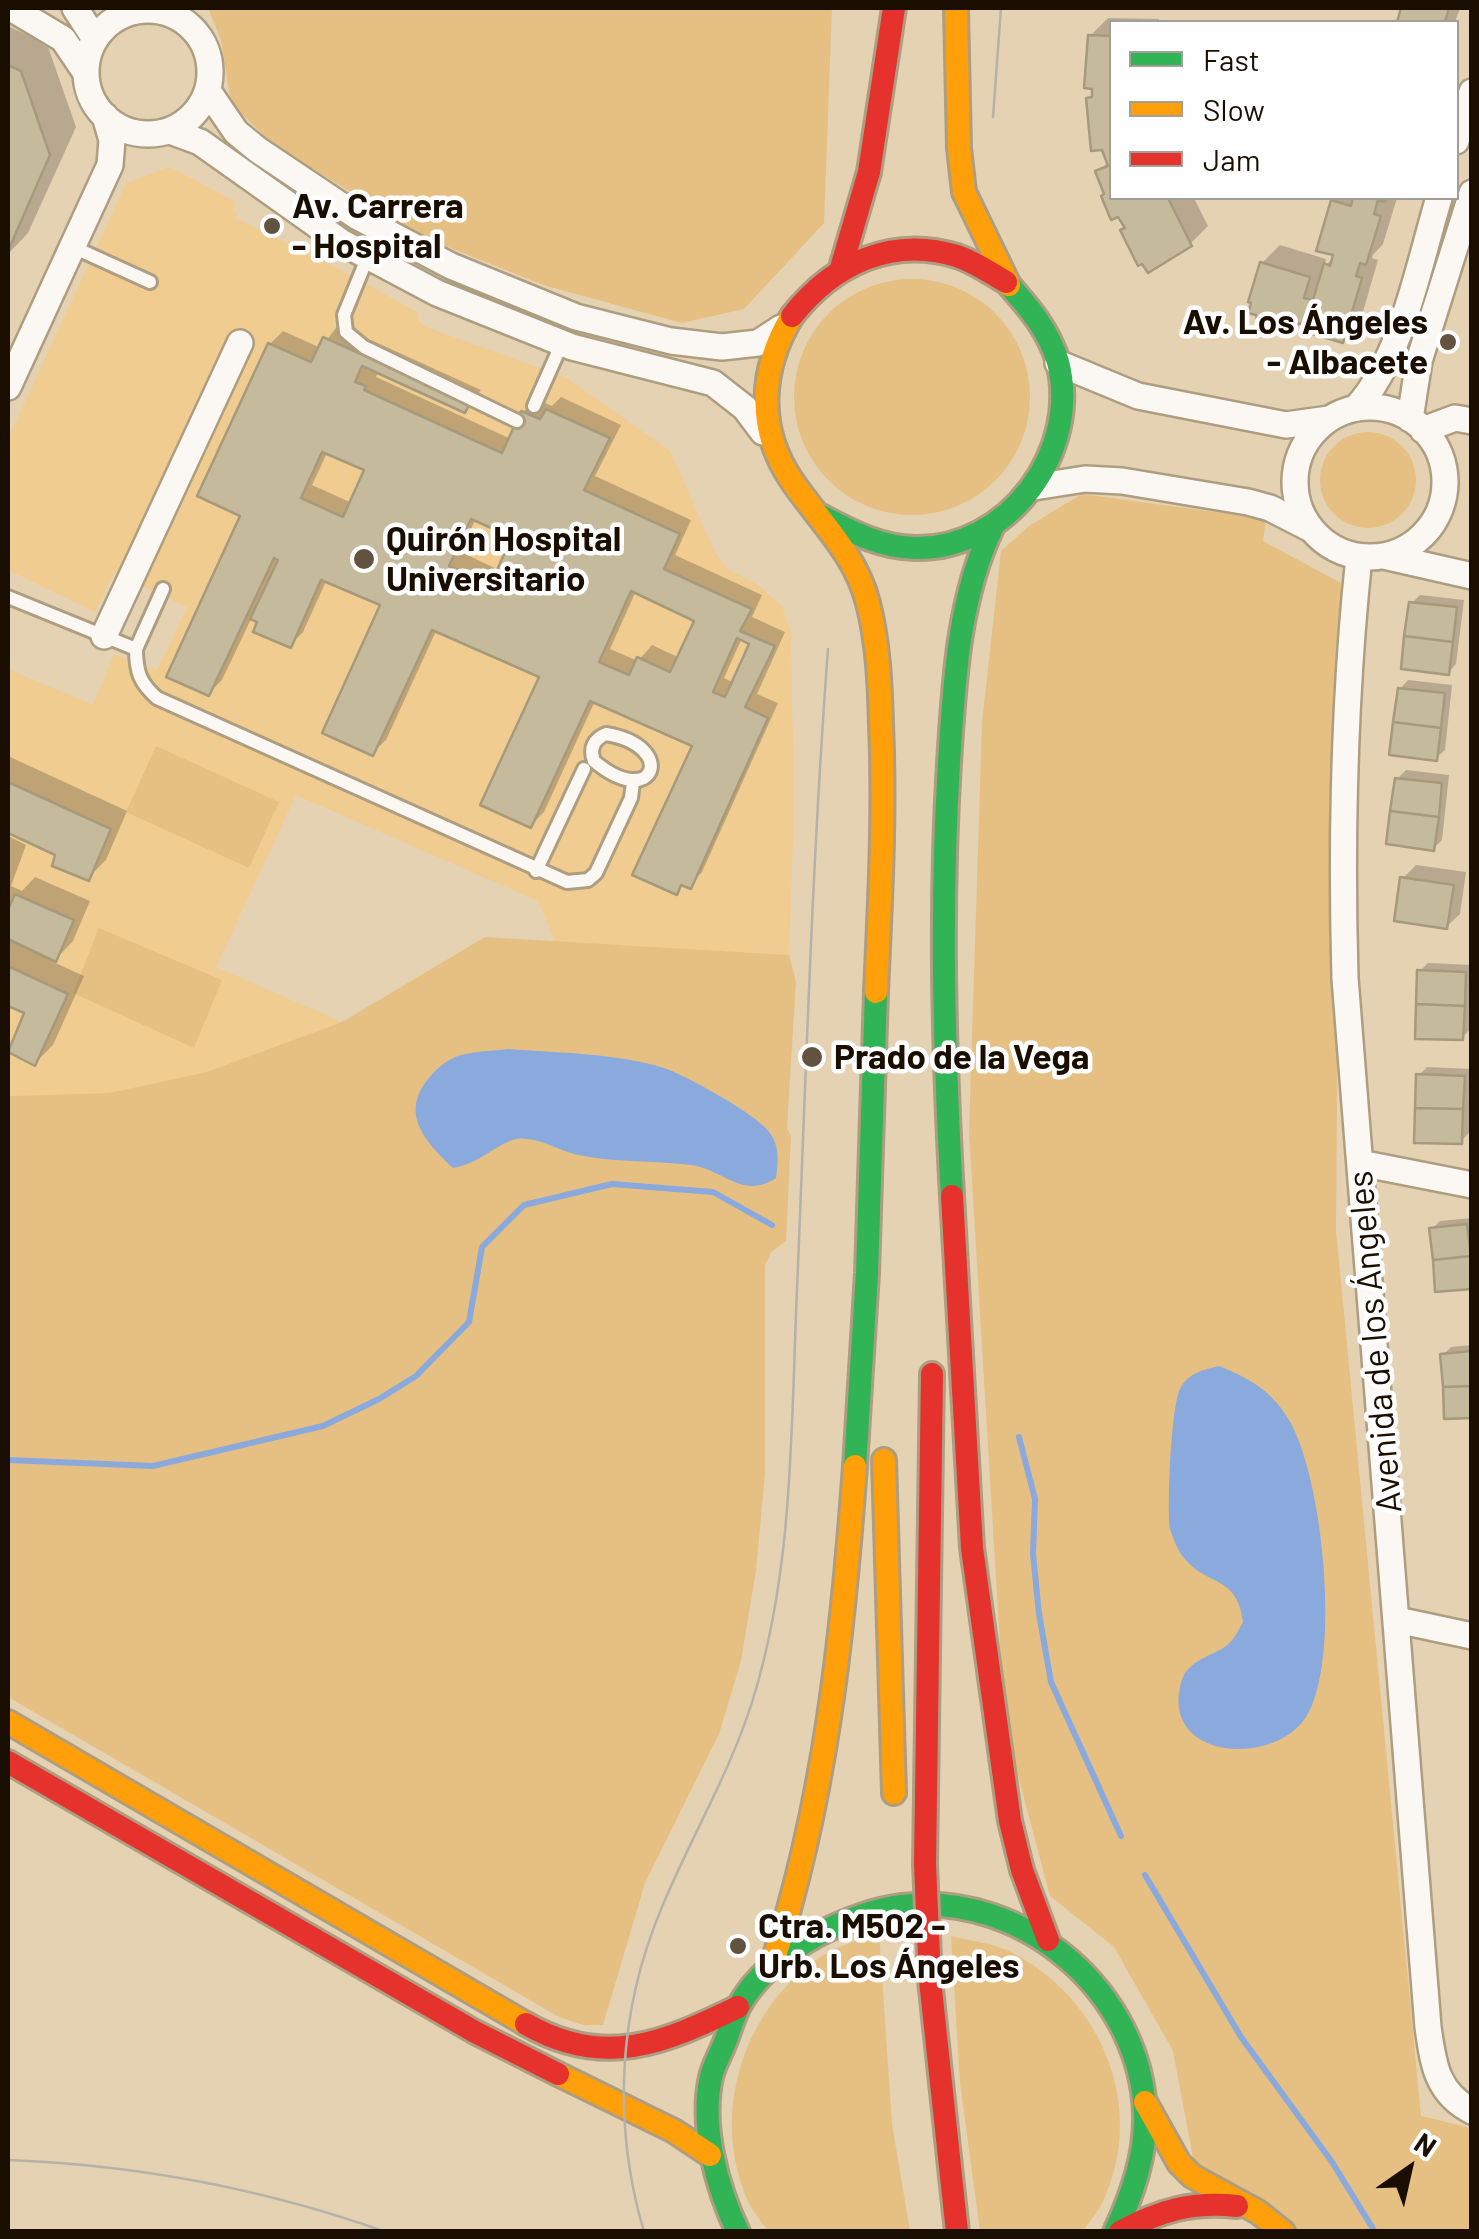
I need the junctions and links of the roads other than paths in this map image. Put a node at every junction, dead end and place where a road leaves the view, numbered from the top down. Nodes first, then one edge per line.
1 (10, 8) edge
2 (76, 8) edge
3 (894, 8) edge
4 (956, 8) edge
5 (138, 10) edge
6 (193, 18) edge
7 (96, 39) junction
8 (86, 73) junction
9 (208, 91) junction
10 (1472, 92) edge
11 (104, 116) junction
12 (1459, 129) edge
13 (170, 131) junction
14 (1472, 193) edge
15 (1438, 200) edge
16 (73, 247) junction
17 (368, 256) junction
18 (840, 268) junction
19 (150, 282) dead end
20 (1006, 282) junction
21 (781, 328) junction
22 (240, 343) dead end
23 (562, 343) junction
24 (1058, 362) junction
25 (8, 388) edge
26 (534, 406) dead end
27 (1356, 408) junction
28 (1329, 419) junction
29 (517, 420) dead end
30 (1472, 421) edge
31 (1416, 424) junction
32 (770, 442) junction
33 (1034, 487) junction
34 (821, 516) junction
35 (993, 526) junction
36 (1311, 529) junction
37 (1372, 556) junction
38 (1472, 576) edge
39 (163, 589) dead end
40 (8, 596) edge
41 (104, 636) junction
42 (136, 650) junction
43 (584, 769) dead end
44 (634, 782) junction
45 (536, 870) junction
46 (944, 1046) junction
47 (872, 1122) junction
48 (1360, 1163) junction
49 (1472, 1185) edge
50 (933, 1274) dead end
51 (932, 1349) dead end
52 (882, 1399) dead end
53 (883, 1438) dead end
54 (1397, 1620) junction
55 (1472, 1636) edge
56 (8, 1722) edge
57 (8, 1762) edge
58 (894, 1812) dead end
59 (894, 1884) dead end
60 (896, 1922) dead end
61 (1048, 1940) junction
62 (772, 1965) junction
63 (738, 2007) junction
64 (1144, 2101) junction
65 (1472, 2111) edge
66 (710, 2156) junction
67 (1258, 2212) junction
68 (738, 2232) edge
69 (957, 2232) edge
70 (1118, 2232) edge
71 (1283, 2232) edge

1 - 8 street
2 - 7 street
3 - 18 main road
4 - 20 main road
5 - 6 street
5 - 7 street
6 - 9 street
7 - 8 street
8 - 11 street
9 - 13 street
9 - 21 street
10 - 12 street
11 - 13 street
11 - 16 street
13 - 17 street
14 - 31 street
15 - 27 street
16 - 19 lane
16 - 25 street
17 - 23 street
17 - 29 lane
18 - 20 main road
18 - 21 main road
20 - 24 main road
21 - 32 main road
22 - 41 street
23 - 26 lane
23 - 32 street
24 - 28 street
24 - 33 main road
27 - 28 street
27 - 31 street
28 - 36 street
30 - 31 street
31 - 37 street
32 - 34 main road
33 - 35 main road
33 - 36 street
34 - 35 main road
34 - 47 main road
35 - 46 main road
36 - 37 street
37 - 38 street
37 - 48 street, Avenida de los Ángeles
39 - 42 lane
40 - 41 lane
41 - 42 lane
42 - 45 lane
43 - 45 lane
44 - 44 lane
44 - 45 lane
46 - 50 main road
46 - 61 main road
47 - 52 main road
47 - 62 main road
48 - 49 street
48 - 54 street, Avenida de los Ángeles
51 - 69 main road, bridge
53 - 58 main road
54 - 55 street
54 - 65 street, Avenida de los Ángeles
56 - 63 main road
57 - 66 main road
59 - 60 main road
61 - 62 main road
61 - 64 main road
62 - 63 main road
63 - 66 main road
64 - 67 main road
64 - 70 main road
66 - 68 main road
67 - 70 main road
67 - 71 main road

